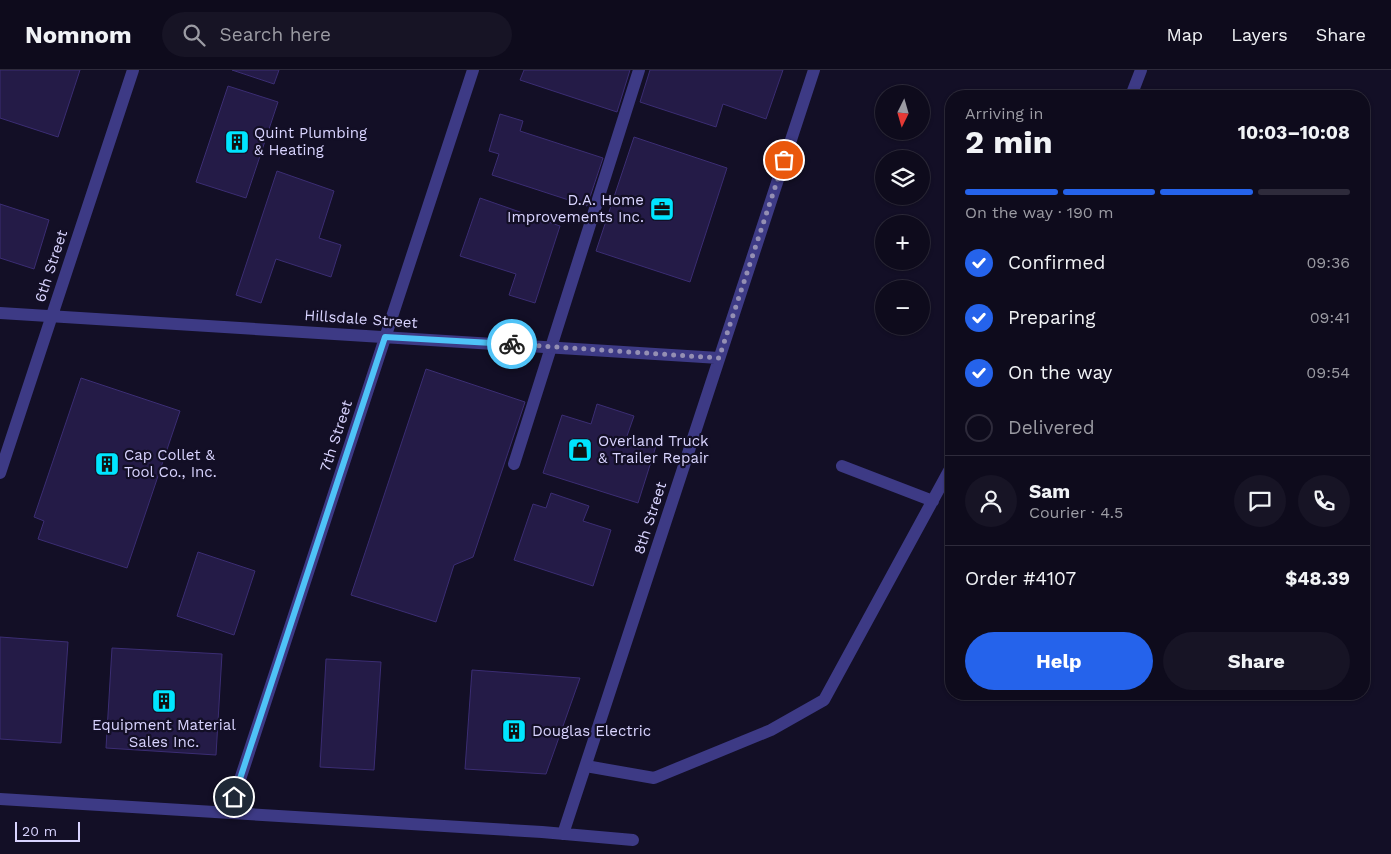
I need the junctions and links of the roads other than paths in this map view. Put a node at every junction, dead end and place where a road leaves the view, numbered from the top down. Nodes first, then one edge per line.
1 (133, 70) edge
2 (473, 70) edge
3 (639, 70) edge
4 (814, 70) edge
5 (1141, 70) edge
6 (1133, 90) edge
7 (0, 312) edge
8 (52, 316) junction
9 (385, 337) junction
10 (550, 347) junction
11 (719, 358) junction
12 (514, 464) dead end
13 (842, 466) dead end
14 (0, 473) edge
15 (945, 478) edge
16 (933, 500) junction
17 (586, 766) junction
18 (0, 798) edge
19 (229, 813) junction
20 (563, 834) junction
21 (633, 840) dead end

1 - 8 street, 6th Street
2 - 9 street, 7th Street
3 - 10 street
4 - 11 street, 8th Street
5 - 6 street
7 - 8 street, Hillsdale Street
8 - 9 street, Hillsdale Street
8 - 14 street, 6th Street
9 - 10 street, Hillsdale Street
9 - 19 street, 7th Street
10 - 11 street, Hillsdale Street
10 - 12 street
11 - 17 street, 8th Street
13 - 16 street
15 - 16 street
16 - 17 street
17 - 20 street, 8th Street
18 - 19 street
19 - 20 street
20 - 21 street

